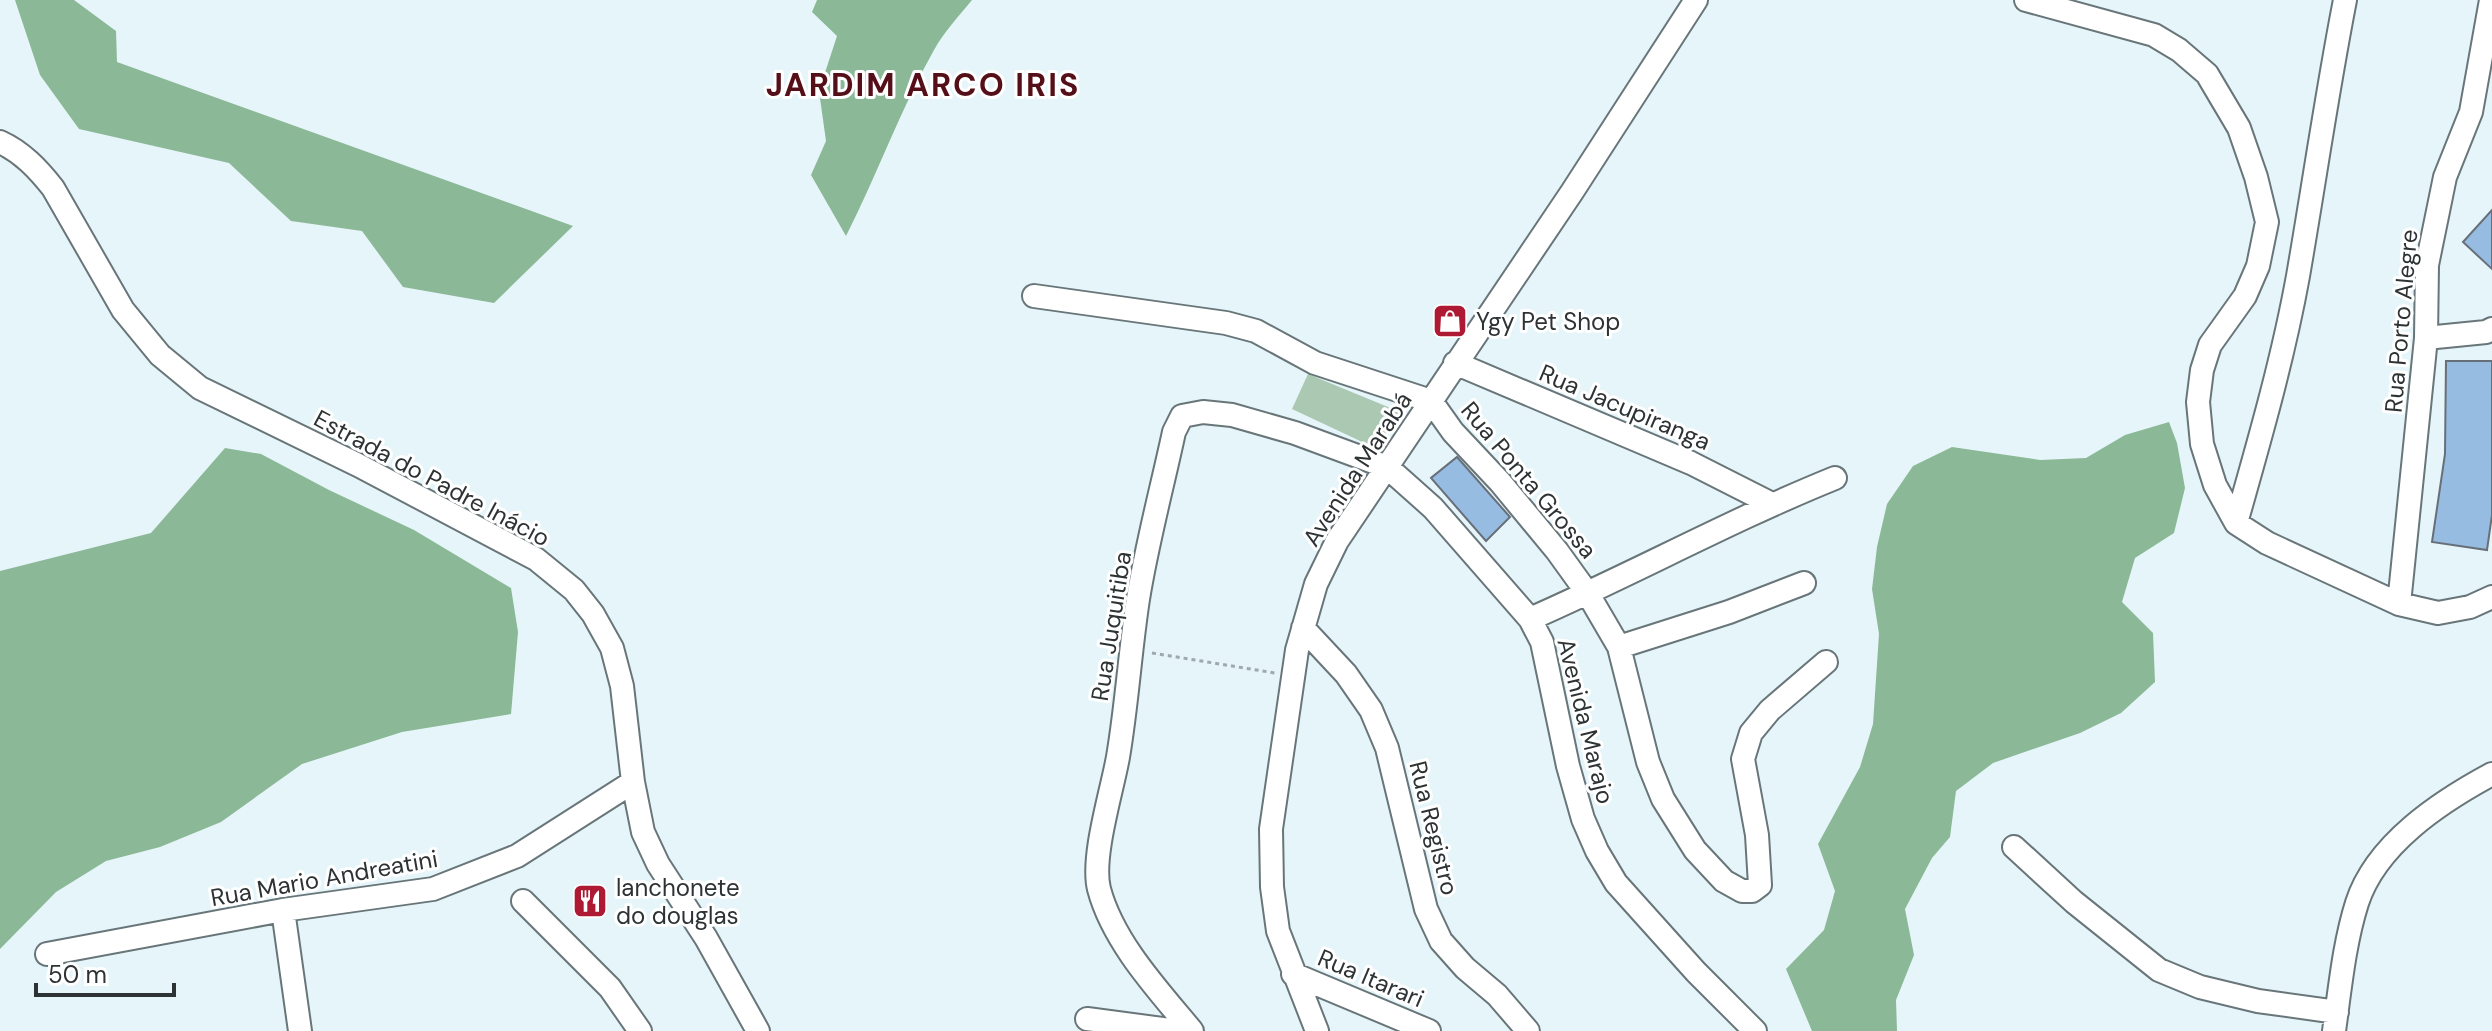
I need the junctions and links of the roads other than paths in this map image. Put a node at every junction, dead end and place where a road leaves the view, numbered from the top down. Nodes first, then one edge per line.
1 (1696, 0) edge
2 (2026, 0) edge
3 (2345, 0) edge
4 (2491, 0) edge
5 (0, 142) edge
6 (1034, 296) dead end
7 (2492, 329) edge
8 (2426, 338) junction
9 (1455, 363) junction
10 (1431, 401) junction
11 (1387, 467) junction
12 (1835, 478) dead end
13 (1772, 504) junction
14 (2236, 523) junction
15 (1804, 583) dead end
16 (1588, 594) junction
17 (2492, 597) edge
18 (2399, 604) junction
19 (1530, 619) junction
20 (1303, 628) junction
21 (1619, 647) junction
22 (1826, 662) dead end
23 (2492, 774) edge
24 (633, 782) junction
25 (2014, 847) dead end
26 (523, 901) dead end
27 (283, 910) junction
28 (47, 954) dead end
29 (1293, 974) junction
30 (1087, 1019) dead end
31 (2336, 1021) edge
32 (300, 1031) edge
33 (640, 1031) edge
34 (758, 1031) edge
35 (1178, 1031) edge
36 (1192, 1031) edge
37 (1317, 1031) edge
38 (1429, 1031) edge
39 (1528, 1031) edge
40 (1755, 1031) edge

1 - 9 street, Avenida Marabá
2 - 14 street
3 - 14 street
4 - 8 street, Rua Porto Alegre
5 - 24 street, Estrada do Padre Inácio
6 - 10 street, Rua Ponta Grossa
7 - 8 street
8 - 18 street, Rua Porto Alegre
9 - 10 street, Avenida Marabá
9 - 13 street, Rua Jacupiranga
10 - 11 street, Avenida Marabá
10 - 16 street, Rua Ponta Grossa
11 - 19 street, Avenida Marajo
11 - 20 street, Avenida Marabá
11 - 36 street, Rua Juquitiba
12 - 13 street
13 - 16 street
14 - 18 street
15 - 21 street
16 - 19 street
16 - 21 street, Rua Ponta Grossa
17 - 18 street
19 - 40 street, Avenida Marajo
20 - 29 street, Avenida Marabá
20 - 39 street, Rua Registro
21 - 22 street, Rua Ponta Grossa
23 - 31 street
24 - 27 street, Rua Mario Andreatini
24 - 34 street, Estrada do Padre Inácio
25 - 31 street
26 - 33 street
27 - 28 street, Rua Mario Andreatini
27 - 32 street
29 - 37 street, Avenida Marabá
29 - 38 street, Rua Itarari
30 - 35 street

